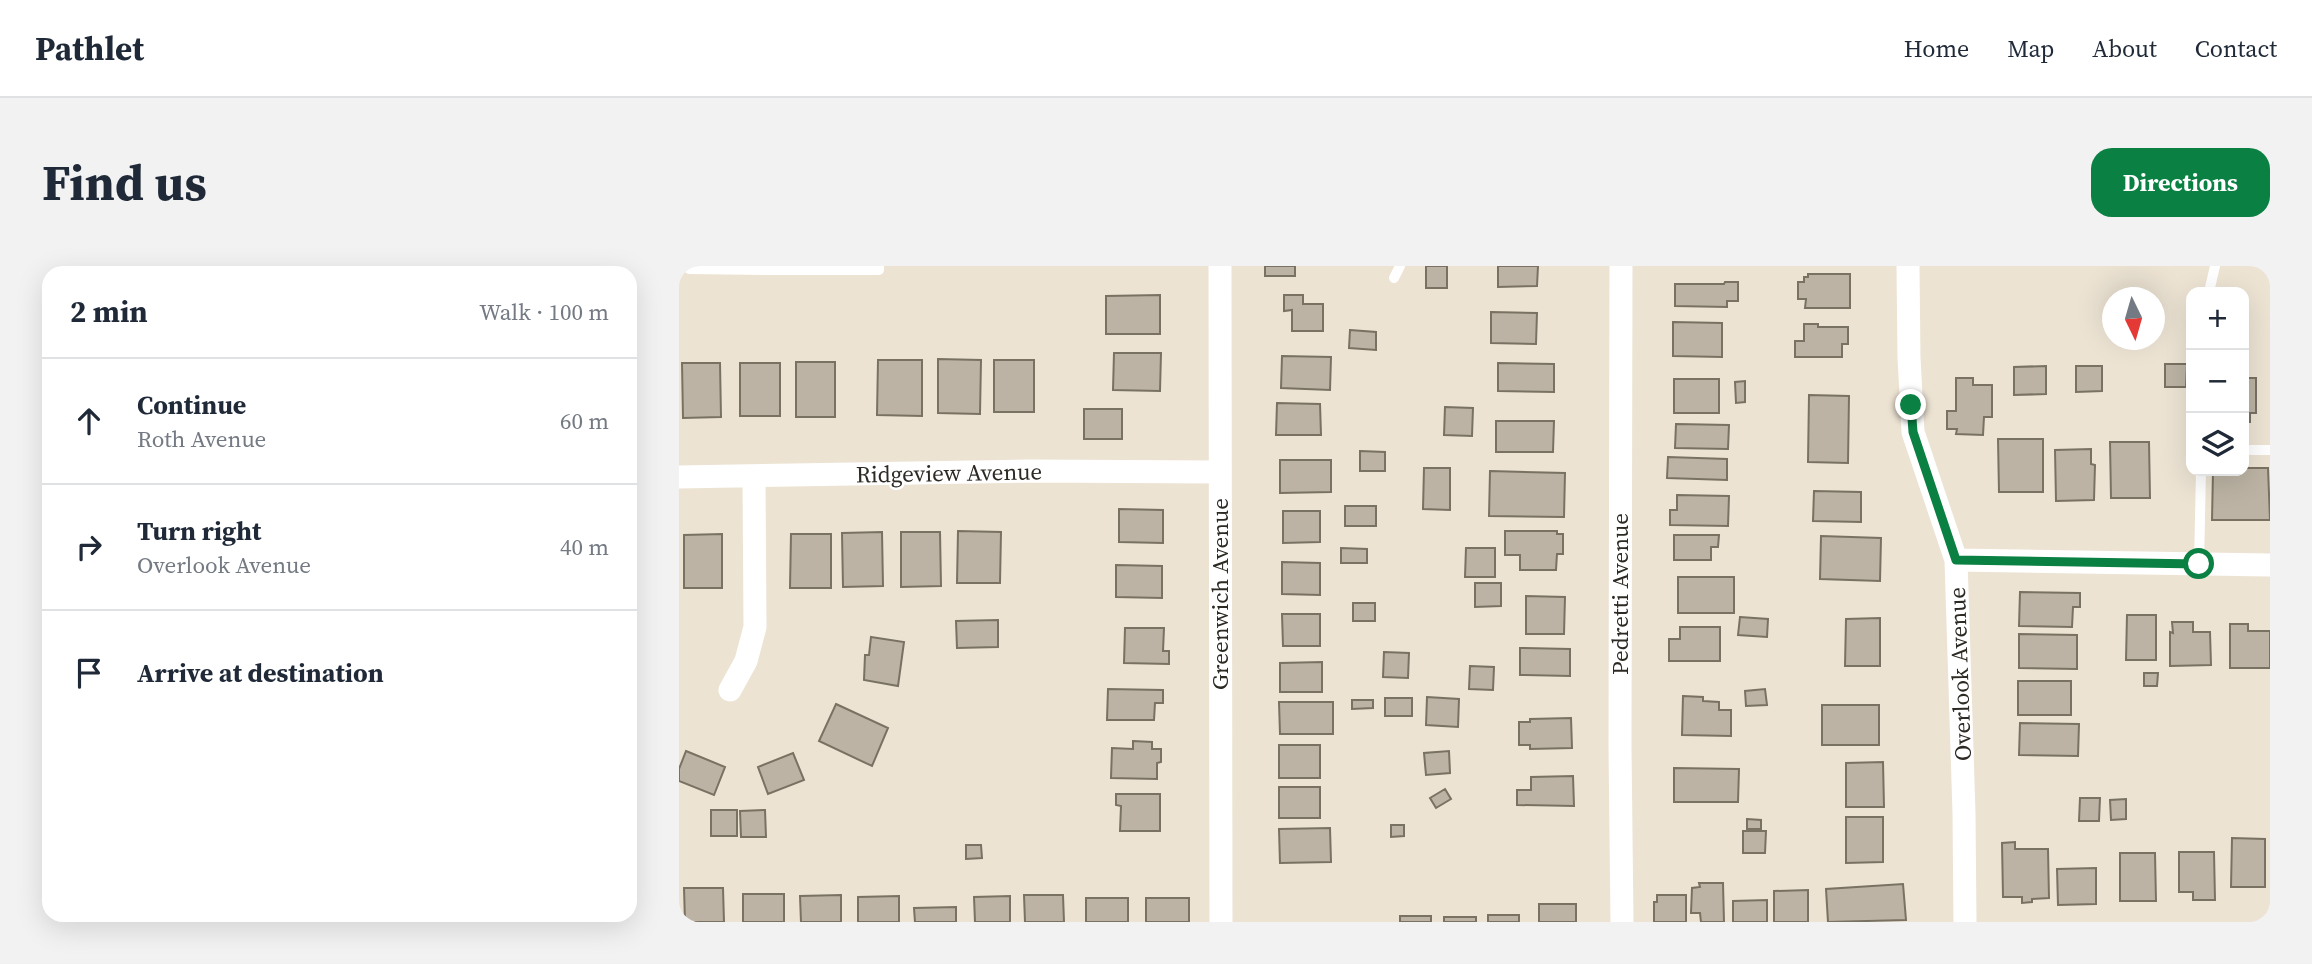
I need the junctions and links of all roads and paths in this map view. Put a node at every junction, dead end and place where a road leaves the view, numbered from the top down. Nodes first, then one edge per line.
1 (689, 266) edge
2 (879, 266) edge
3 (1220, 266) edge
4 (1400, 266) edge
5 (1622, 266) edge
6 (1908, 266) edge
7 (2215, 266) edge
8 (769, 268) edge
9 (1394, 278) dead end
10 (2210, 287) edge
11 (2249, 450) edge
12 (2270, 450) edge
13 (1220, 472) junction
14 (754, 476) junction
15 (2201, 476) edge
16 (679, 477) edge
17 (1956, 560) junction
18 (2199, 564) junction
19 (2270, 565) edge
20 (730, 690) dead end
21 (1221, 922) edge
22 (1622, 922) edge
23 (1965, 922) edge

1 - 8 lane
2 - 8 lane
3 - 13 street, Greenwich Avenue
4 - 9 lane
5 - 22 street, Pedretti Avenue
6 - 17 street, Overlook Avenue
7 - 10 lane
11 - 12 lane
13 - 14 street, Ridgeview Avenue
13 - 21 street, Greenwich Avenue
14 - 16 street, Ridgeview Avenue
14 - 20 street
15 - 18 lane
17 - 18 street
17 - 23 street, Overlook Avenue
18 - 19 street

